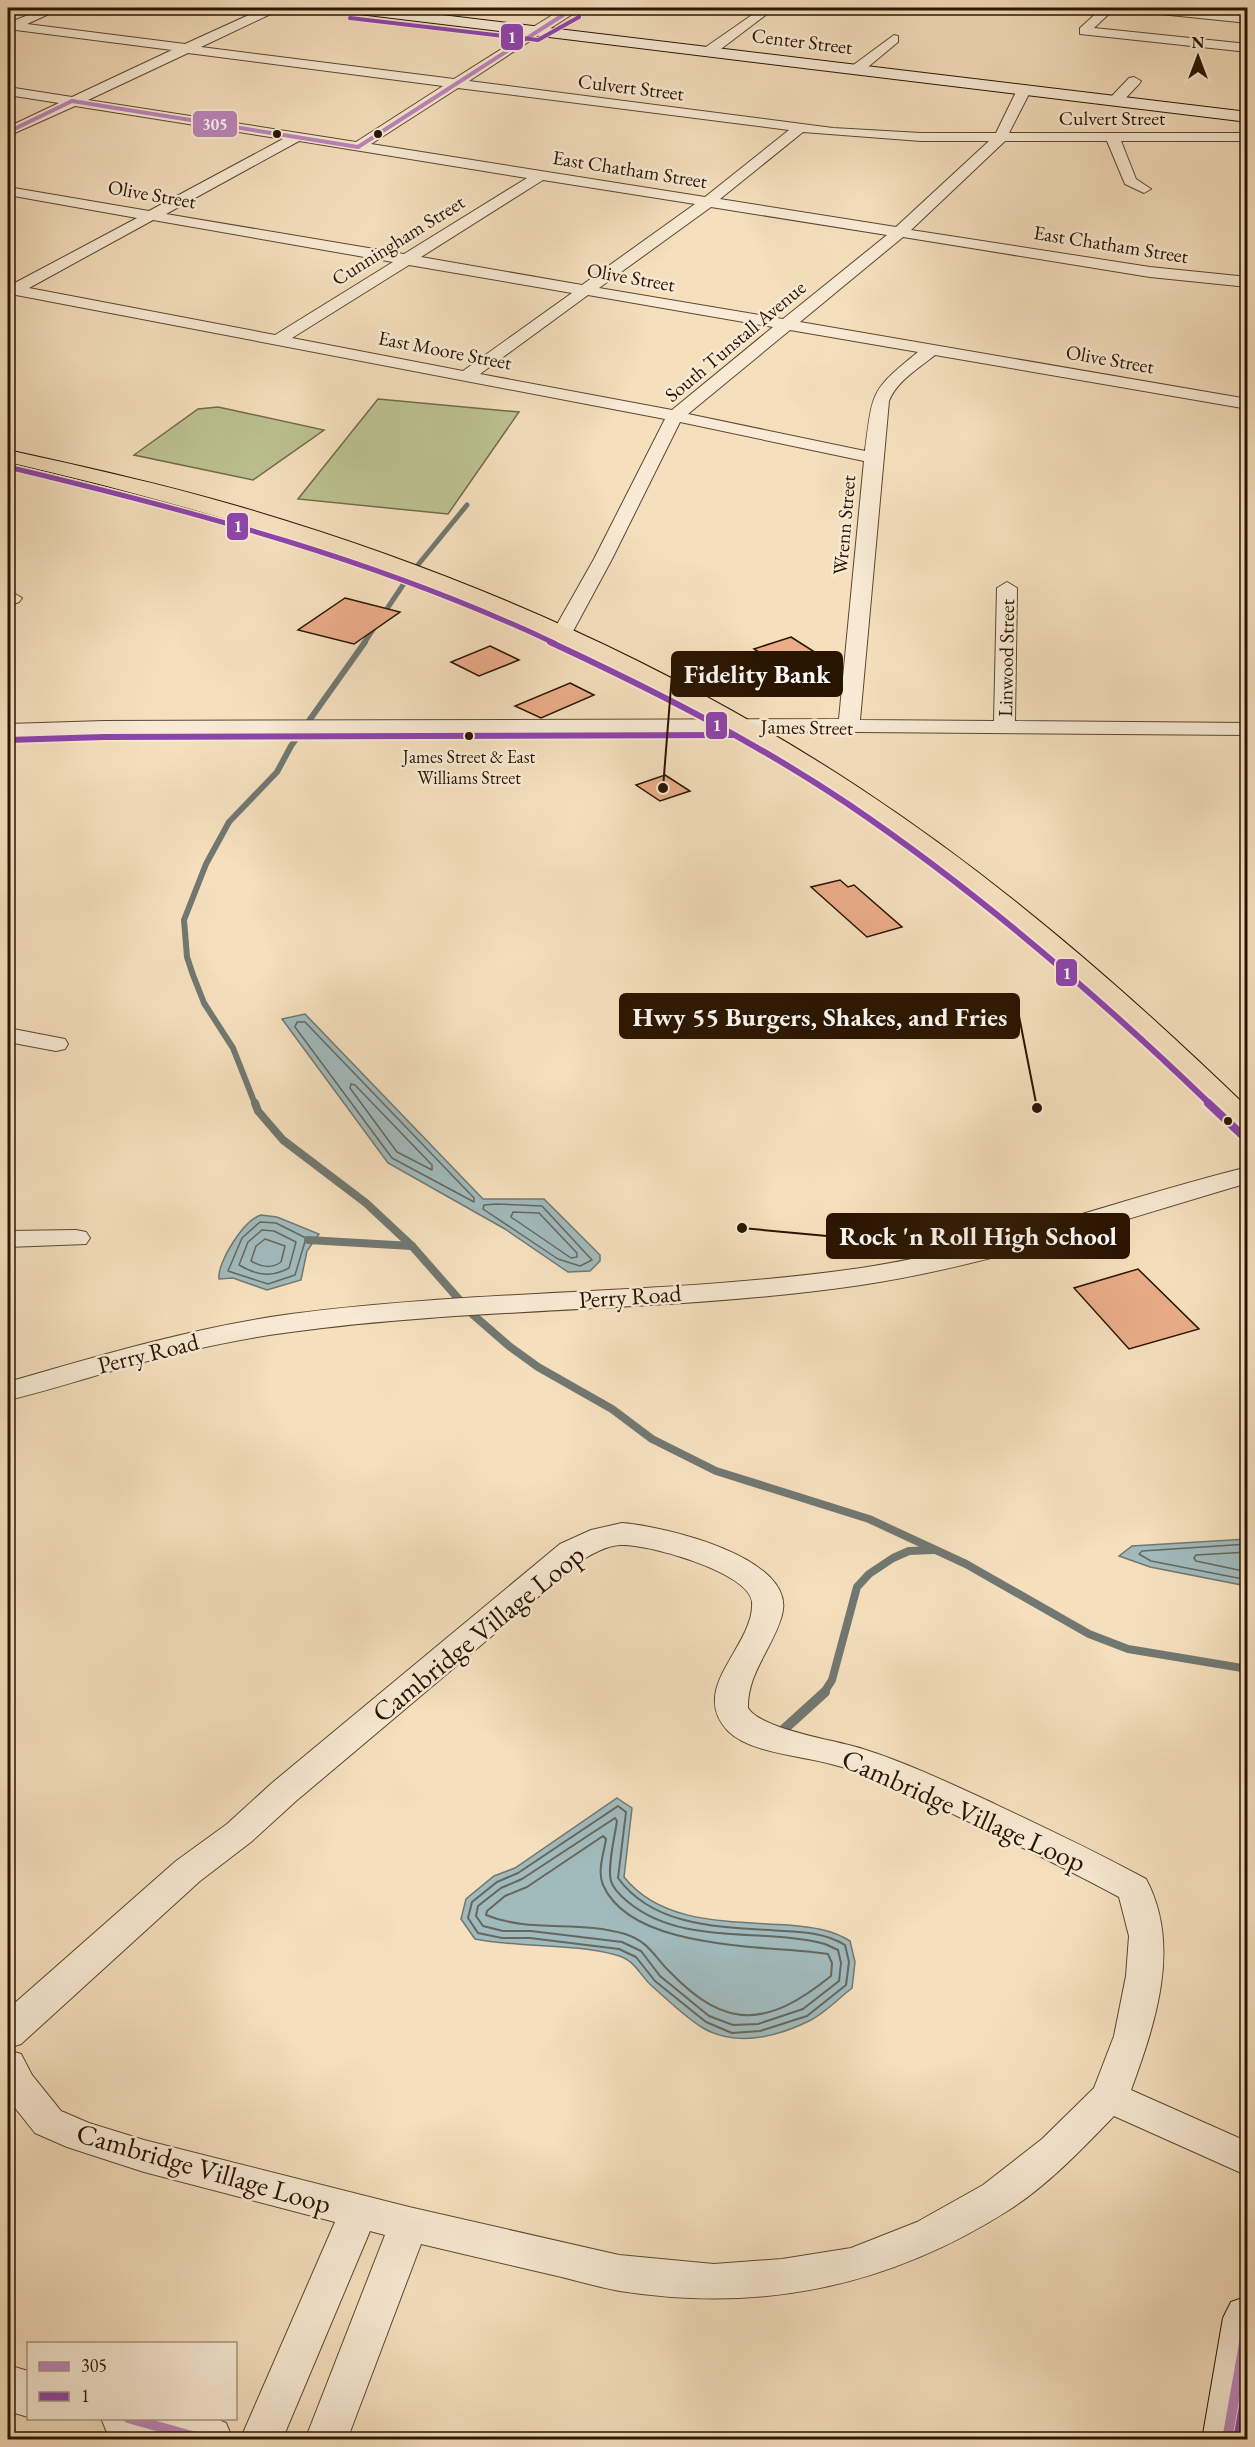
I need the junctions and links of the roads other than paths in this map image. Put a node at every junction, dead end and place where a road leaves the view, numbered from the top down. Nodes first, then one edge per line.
1 (56, 8) edge
2 (273, 8) edge
3 (351, 8) edge
4 (574, 8) edge
5 (769, 8) edge
6 (1116, 8) edge
7 (1141, 8) edge
8 (1235, 12) edge
9 (1248, 19) edge
10 (10, 26) edge
11 (538, 30) junction
12 (894, 39) dead end
13 (1203, 44) junction
14 (1248, 48) edge
15 (186, 49) junction
16 (708, 52) junction
17 (857, 69) junction
18 (1134, 81) dead end
19 (456, 84) junction
20 (1024, 90) junction
21 (8, 91) edge
22 (72, 101) junction
23 (1115, 101) junction
24 (1248, 117) edge
25 (800, 128) junction
26 (8, 132) edge
27 (297, 137) junction
28 (1112, 137) junction
29 (1248, 137) edge
30 (1000, 138) junction
31 (358, 147) junction
32 (540, 176) junction
33 (1144, 189) dead end
34 (8, 191) edge
35 (708, 202) junction
36 (150, 215) junction
37 (900, 232) junction
38 (405, 260) junction
39 (1248, 282) edge
40 (9, 291) edge
41 (588, 291) junction
42 (787, 325) junction
43 (278, 340) junction
44 (932, 349) junction
45 (466, 376) junction
46 (1248, 404) edge
47 (675, 416) junction
48 (8, 456) edge
49 (873, 458) junction
50 (1007, 588) dead end
51 (561, 634) junction
52 (739, 725) junction
53 (849, 728) junction
54 (1004, 729) junction
55 (1248, 729) edge
56 (8, 730) edge
57 (8, 1035) edge
58 (56, 1044) dead end
59 (1248, 1126) edge
60 (1248, 1175) edge
61 (76, 1238) dead end
62 (8, 1239) edge
63 (8, 1391) edge
64 (8, 2033) edge
65 (8, 2065) edge
66 (1109, 2097) junction
67 (1248, 2160) edge
68 (359, 2211) junction
69 (409, 2224) junction
70 (1248, 2318) edge
71 (8, 2388) edge
72 (27, 2394) edge
73 (134, 2420) edge
74 (208, 2439) edge
75 (261, 2439) edge
76 (326, 2439) edge
77 (1227, 2439) edge

1 - 10 street
2 - 15 street
3 - 11 main road, Center Street
4 - 11 main road
5 - 16 street
6 - 13 street
7 - 8 street
8 - 9 street
8 - 13 street
10 - 15 street, Culvert Street
11 - 16 main road, Center Street
11 - 19 street
12 - 17 street
13 - 14 street
15 - 19 street, Culvert Street
15 - 22 street
16 - 17 main road, Center Street
17 - 20 main road, Center Street
18 - 23 street
19 - 25 street, Culvert Street
19 - 31 street
20 - 23 main road, Center Street
20 - 30 street
21 - 22 street, East Chatham Street
22 - 26 street
22 - 27 street, East Chatham Street
23 - 24 main road, Center Street
25 - 30 street, Culvert Street
25 - 35 street
27 - 31 street, East Chatham Street
27 - 36 street
28 - 29 street, Culvert Street
28 - 30 street, Culvert Street
28 - 33 street
30 - 37 street, South Tunstall Avenue
31 - 32 street, East Chatham Street
32 - 35 street, East Chatham Street
32 - 38 street, Cunningham Street
34 - 36 street, Olive Street
35 - 37 street, East Chatham Street
35 - 41 street
36 - 38 street, Olive Street
36 - 40 street
37 - 39 street, East Chatham Street
37 - 42 street, South Tunstall Avenue
38 - 41 street, Olive Street
38 - 43 street, Cunningham Street
40 - 43 street, East Moore Street
41 - 42 street, Olive Street
41 - 45 street
42 - 44 street, Olive Street
42 - 47 street, South Tunstall Avenue
43 - 45 street, East Moore Street
44 - 46 street, Olive Street
44 - 49 street, Wrenn Street
45 - 47 street, East Moore Street
47 - 49 street, East Moore Street
47 - 51 street, South Tunstall Avenue
48 - 51 main road
49 - 53 street, Wrenn Street
50 - 54 street, Linwood Street
51 - 52 main road
52 - 53 street, James Street
52 - 56 street, James Street
52 - 59 main road
53 - 54 street, James Street
54 - 55 street, James Street
57 - 58 street
60 - 63 street, Perry Road
61 - 62 street
64 - 66 street, Cambridge Village Loop
65 - 68 street, Cambridge Village Loop
66 - 67 street
66 - 69 street, Cambridge Village Loop
68 - 69 street, Cambridge Village Loop
68 - 75 street, Cambridge Village Loop
69 - 76 street
70 - 77 main road
71 - 72 main road
73 - 74 main road

